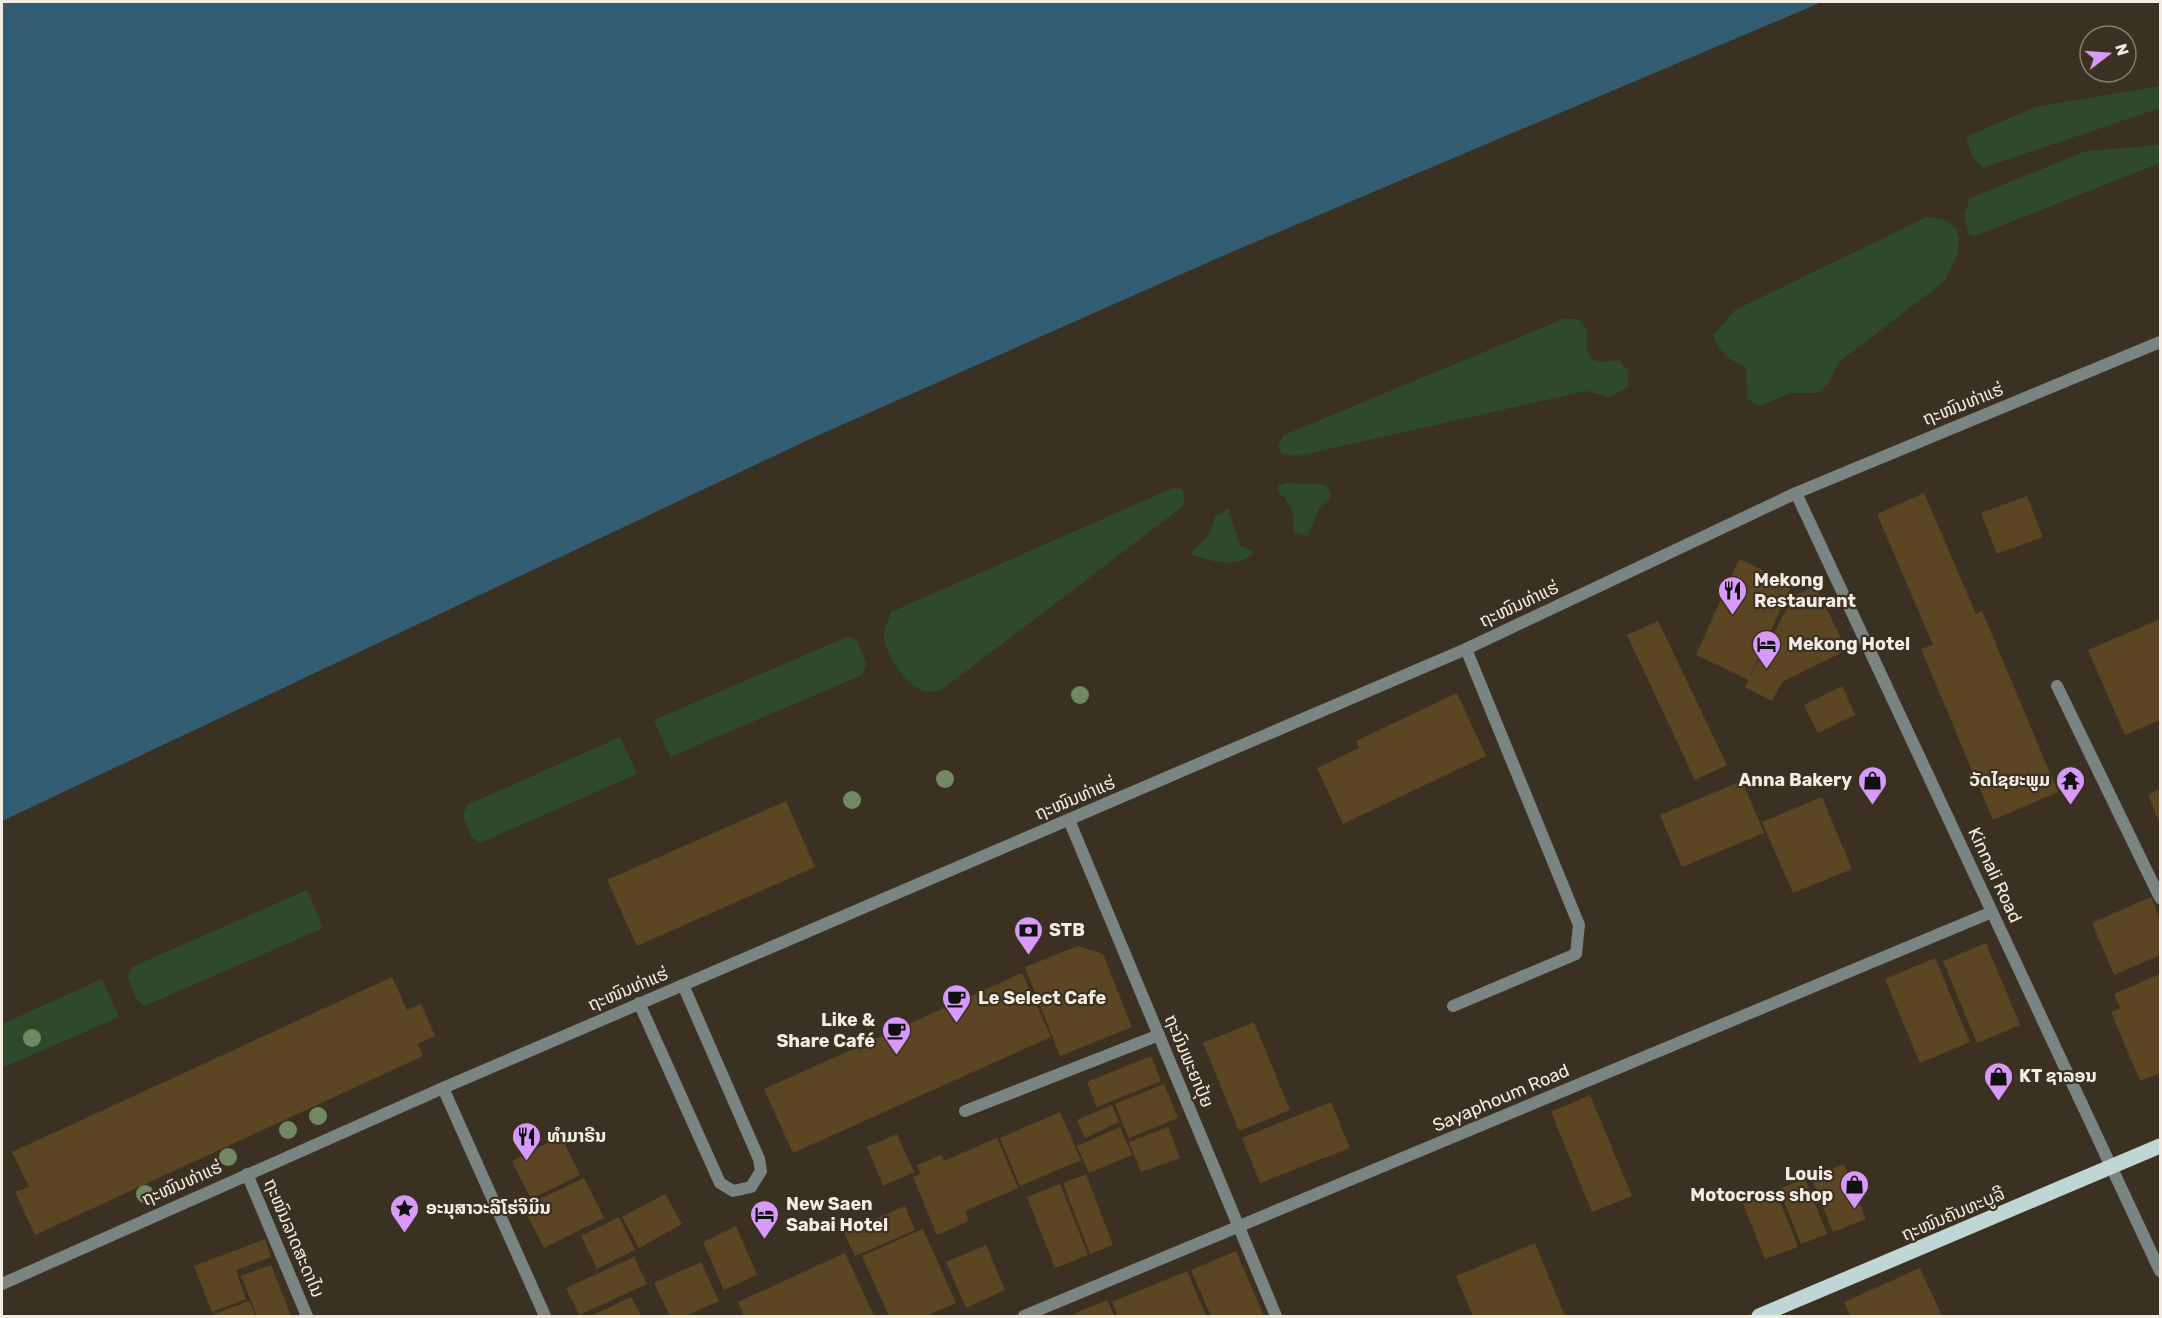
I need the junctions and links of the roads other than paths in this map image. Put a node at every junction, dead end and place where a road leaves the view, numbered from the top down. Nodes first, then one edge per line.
1 (2160, 342) edge
2 (1796, 493) junction
3 (1466, 649) junction
4 (2057, 686) dead end
5 (1069, 820) junction
6 (2160, 898) edge
7 (1992, 912) junction
8 (683, 985) junction
9 (639, 1003) junction
10 (1453, 1006) dead end
11 (1159, 1035) junction
12 (443, 1088) junction
13 (964, 1111) dead end
14 (2160, 1146) edge
15 (2112, 1169) junction
16 (247, 1174) junction
17 (1238, 1227) junction
18 (2160, 1272) edge
19 (2, 1284) edge
20 (307, 1317) edge
21 (545, 1317) edge
22 (1024, 1317) edge
23 (1276, 1317) edge
24 (1759, 1317) edge

1 - 2 street, ຖະໜົນທ່າແຮ່
2 - 3 street, ຖະໜົນທ່າແຮ່
2 - 7 street, Kinnali Road
3 - 5 street, ຖະໜົນທ່າແຮ່
3 - 10 street
4 - 6 street
5 - 8 street, ຖະໜົນທ່າແຮ່
5 - 11 street, ຖະນົນພະຍາປຸ້ຍ
7 - 15 street, Kinnali Road
7 - 17 street, Sayaphoum Road
8 - 9 street, ຖະໜົນທ່າແຮ່
8 - 9 street
9 - 12 street, ຖະໜົນທ່າແຮ່
11 - 13 street
11 - 17 street, ຖະນົນພະຍາປຸ້ຍ
12 - 16 street, ຖະໜົນທ່າແຮ່
12 - 21 street
14 - 15 main road, ຖະໜົນຄັນທະບູລີ
15 - 18 street, Kinnali Road
15 - 24 main road, ຖະໜົນຄັນທະບູລີ
16 - 19 street, ຖະໜົນທ່າແຮ່
16 - 20 street, ຖະໜົນລາດສະດາໄນ
17 - 22 street, Sayaphoum Road
17 - 23 street, ຖະນົນພະຍາປຸ້ຍ

